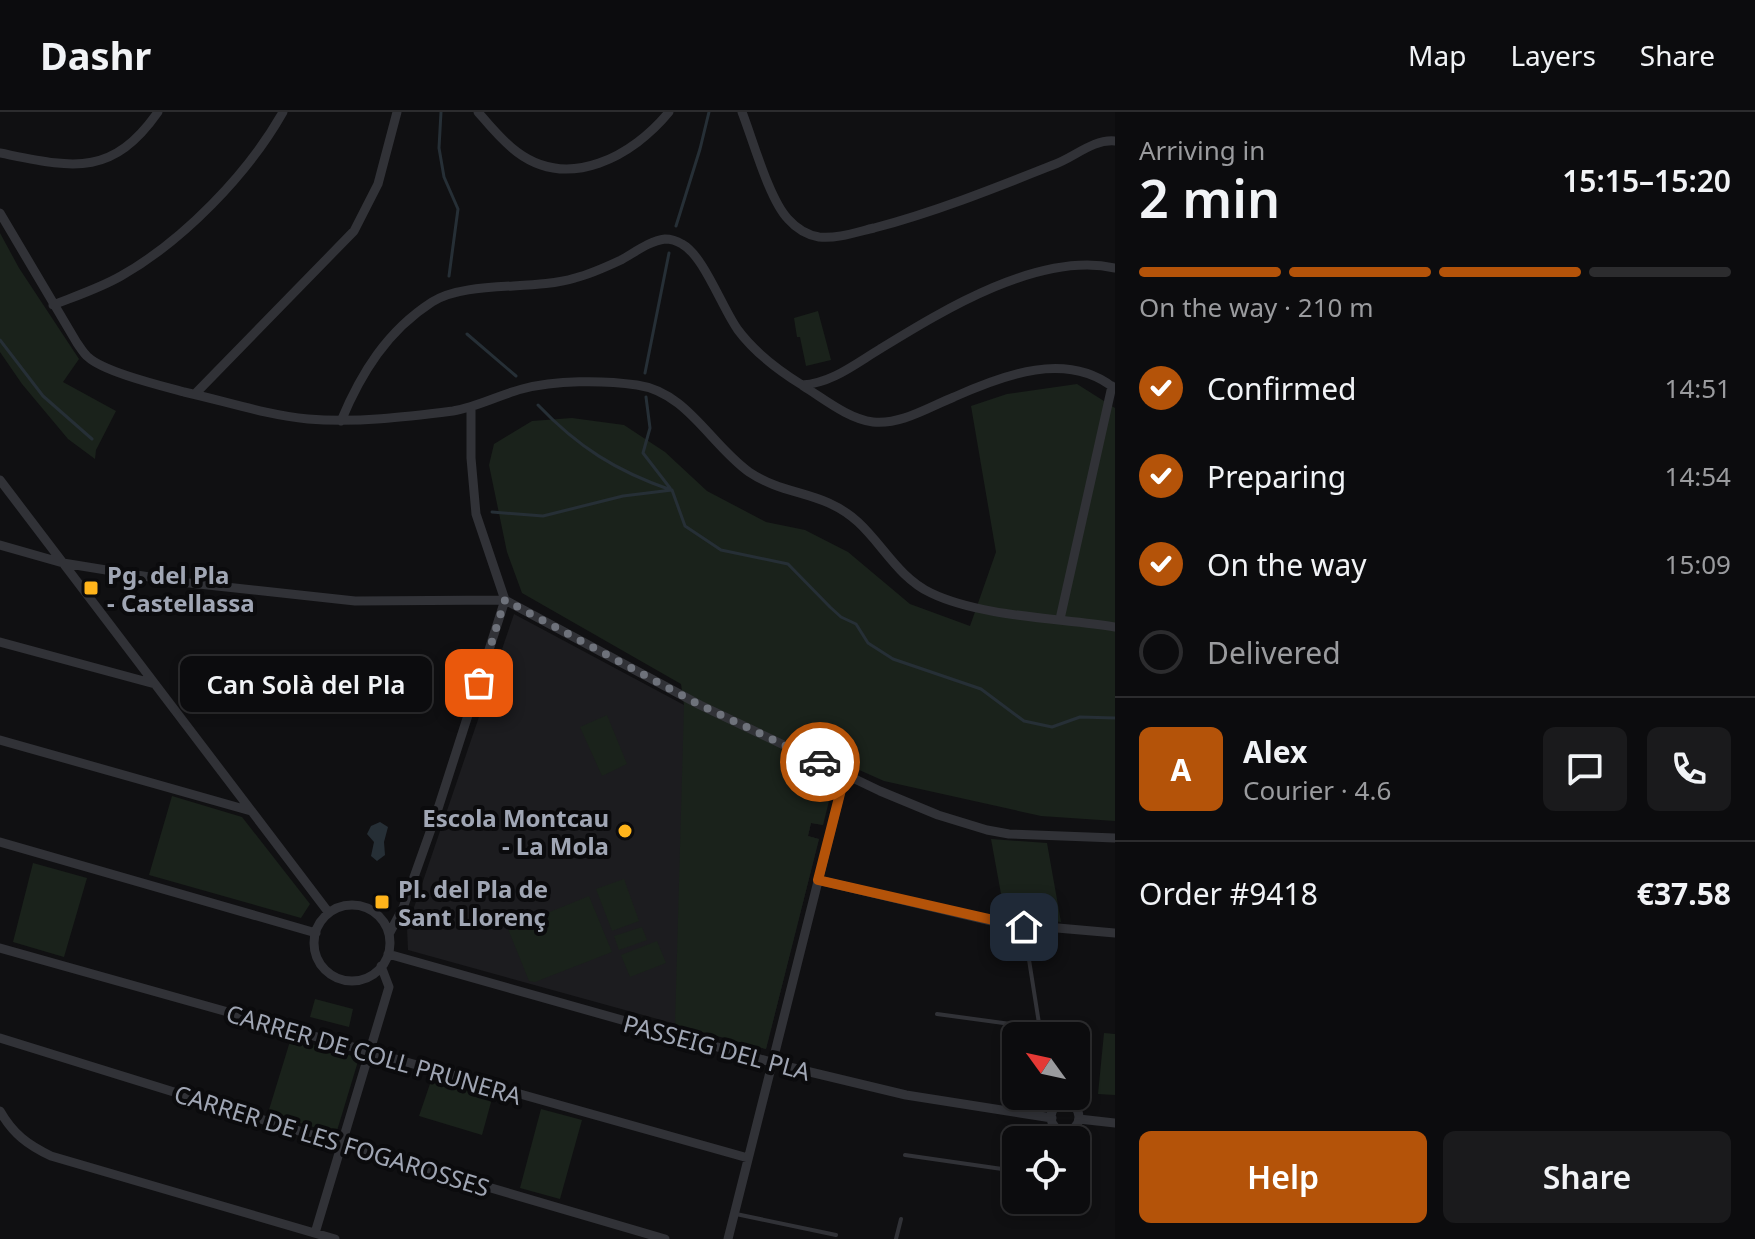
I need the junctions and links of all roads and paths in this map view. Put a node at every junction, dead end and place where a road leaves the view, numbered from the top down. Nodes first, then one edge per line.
1 (158, 112) edge
2 (283, 112) edge
3 (397, 112) edge
4 (478, 112) edge
5 (669, 112) edge
6 (742, 112) edge
7 (1115, 141) edge
8 (0, 153) edge
9 (0, 213) edge
10 (1115, 268) edge
11 (53, 305) junction
12 (802, 385) junction
13 (1113, 387) edge
14 (195, 394) junction
15 (471, 407) junction
16 (341, 421) junction
17 (0, 480) edge
18 (0, 545) edge
19 (63, 563) junction
20 (505, 600) junction
21 (1060, 619) junction
22 (1115, 627) edge
23 (0, 642) edge
24 (155, 684) junction
25 (0, 740) edge
26 (845, 774) junction
27 (251, 811) junction
28 (1115, 838) edge
29 (0, 842) edge
30 (818, 880) junction
31 (329, 913) junction
32 (1024, 927) junction
33 (316, 933) junction
34 (1115, 933) edge
35 (389, 934) junction
36 (0, 948) edge
37 (388, 954) junction
38 (381, 966) junction
39 (937, 1014) dead end
40 (1039, 1022) edge
41 (1002, 1023) edge
42 (0, 1038) edge
43 (370, 1053) junction
44 (772, 1063) junction
45 (0, 1111) edge
46 (1054, 1112) junction
47 (1079, 1119) junction
48 (1115, 1123) edge
49 (1057, 1126) edge
50 (1076, 1126) edge
51 (341, 1144) junction
52 (905, 1155) dead end
53 (748, 1158) junction
54 (1002, 1169) edge
55 (734, 1214) junction
56 (901, 1219) dead end
57 (315, 1233) junction
58 (836, 1235) dead end
59 (335, 1239) edge
60 (665, 1239) edge
61 (728, 1239) edge
62 (896, 1239) edge

1 - 8 street
2 - 11 street
3 - 14 street
4 - 5 street
6 - 7 street
9 - 11 street
10 - 12 street
11 - 14 street
12 - 13 street
12 - 16 street
13 - 21 street
14 - 16 street
15 - 16 street
15 - 20 street
15 - 21 street
17 - 19 street
18 - 19 street
19 - 20 street
19 - 24 street
20 - 26 street
20 - 35 street
21 - 22 street
23 - 24 street
24 - 27 street
25 - 27 street
26 - 28 street
26 - 30 street
27 - 31 street
29 - 33 street
30 - 32 street
30 - 44 street
31 - 33 street
31 - 35 street
32 - 34 street
32 - 40 lane
33 - 38 street
35 - 37 street
36 - 43 street, CARRER DE COLL PRUNERA
37 - 38 street
37 - 44 street, PASSEIG DEL PLA
38 - 43 street
39 - 41 lane
42 - 51 street, CARRER DE LES FOGAROSSES
43 - 51 street
43 - 53 street, CARRER DE COLL PRUNERA
44 - 46 street, PASSEIG DEL PLA
44 - 53 street
45 - 57 street
46 - 47 street, PASSEIG DEL PLA
46 - 49 street
47 - 48 street, PASSEIG DEL PLA
47 - 50 street
51 - 57 street
51 - 60 street, CARRER DE LES FOGAROSSES
52 - 54 lane
53 - 55 street
55 - 58 lane
55 - 61 street
56 - 62 lane
57 - 59 street

